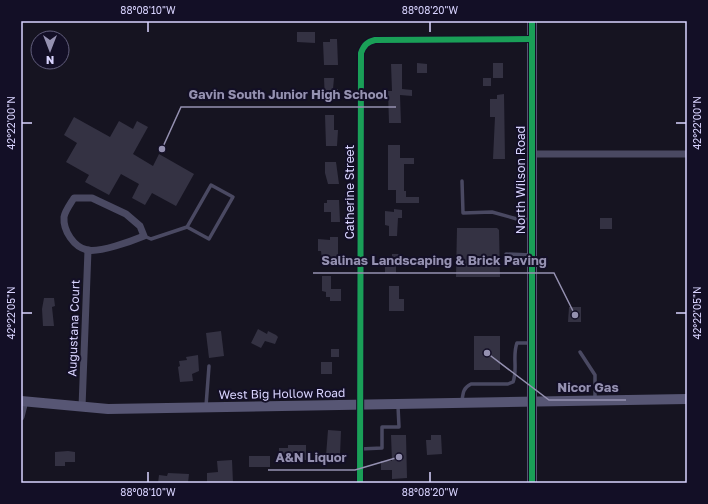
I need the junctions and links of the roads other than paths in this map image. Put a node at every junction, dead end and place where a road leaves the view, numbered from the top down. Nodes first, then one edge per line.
1 (532, 21) edge
2 (532, 39) junction
3 (532, 154) junction
4 (687, 154) edge
5 (462, 182) dead end
6 (532, 219) junction
7 (187, 227) junction
8 (144, 236) junction
9 (88, 250) junction
10 (532, 255) junction
11 (506, 265) dead end
12 (532, 343) junction
13 (580, 352) dead end
14 (209, 366) dead end
15 (687, 399) edge
16 (23, 401) edge
17 (595, 401) junction
18 (532, 402) junction
19 (462, 404) junction
20 (398, 405) junction
21 (360, 406) junction
22 (82, 407) junction
23 (206, 408) junction
24 (21, 417) edge
25 (360, 449) junction
26 (360, 483) edge
27 (532, 483) edge

1 - 2 main road, North Wilson Road
2 - 3 main road, North Wilson Road
2 - 21 street, Catherine Street
3 - 4 street
3 - 6 main road, North Wilson Road
5 - 6 lane
6 - 10 main road, North Wilson Road
7 - 7 lane
7 - 8 lane
8 - 9 street
8 - 9 street
9 - 22 street, Augustana Court
10 - 11 lane
10 - 12 main road, North Wilson Road
12 - 18 main road, North Wilson Road
12 - 19 lane
13 - 17 lane
14 - 23 lane
15 - 17 main road, West Big Hollow Road
16 - 22 main road, West Big Hollow Road
16 - 24 street
17 - 18 main road, West Big Hollow Road
18 - 19 main road, West Big Hollow Road
18 - 27 main road, North Wilson Road
19 - 20 main road, West Big Hollow Road
20 - 21 main road, West Big Hollow Road
20 - 25 lane
21 - 23 main road, West Big Hollow Road
21 - 25 street, Catherine Street
22 - 23 main road, West Big Hollow Road
25 - 26 street, Catherine Street

